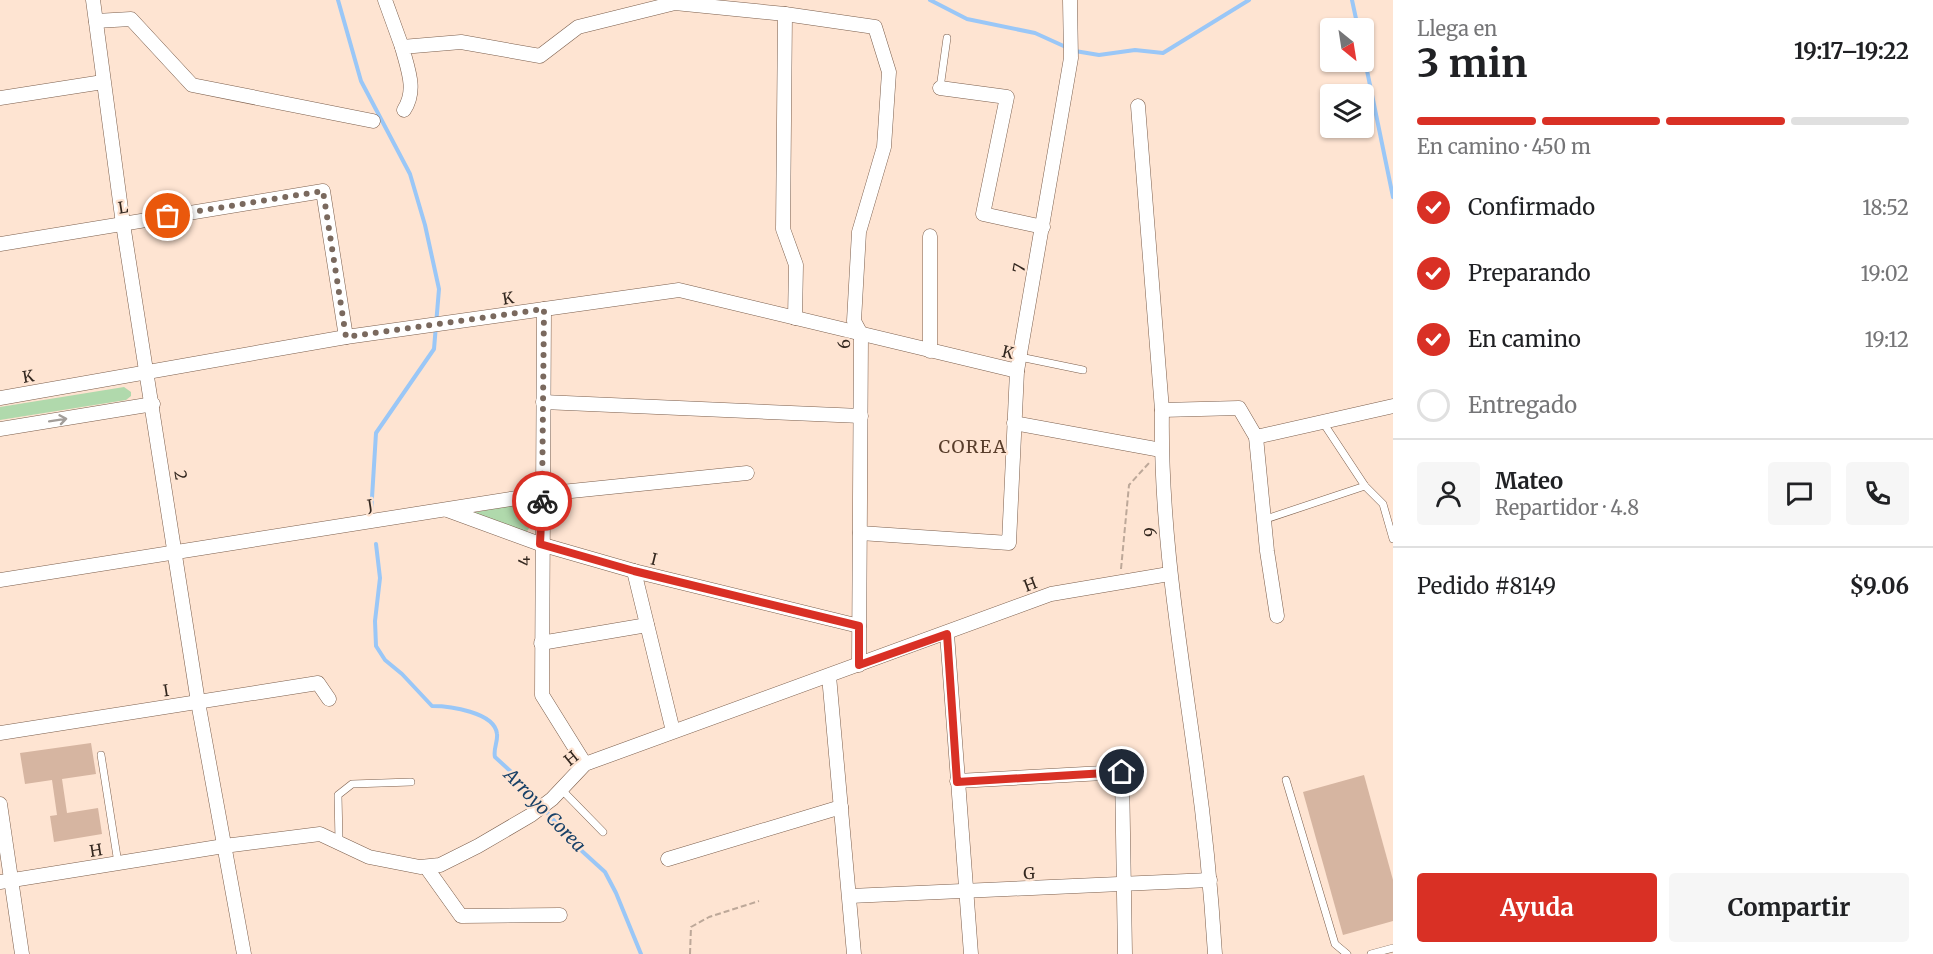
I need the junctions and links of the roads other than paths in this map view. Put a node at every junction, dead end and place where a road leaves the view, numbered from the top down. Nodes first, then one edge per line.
1 (93, 0) edge
2 (385, 0) edge
3 (1070, 0) edge
4 (675, 2) edge
5 (785, 14) junction
6 (96, 21) junction
7 (947, 38) dead end
8 (402, 48) junction
9 (103, 82) junction
10 (940, 88) joint
11 (0, 98) edge
12 (1138, 106) dead end
13 (404, 110) dead end
14 (373, 121) dead end
15 (123, 224) junction
16 (1043, 227) junction
17 (930, 236) dead end
18 (0, 244) edge
19 (544, 309) junction
20 (795, 318) junction
21 (861, 334) junction
22 (346, 337) junction
23 (930, 351) junction
24 (1020, 357) junction
25 (1083, 370) dead end
26 (148, 371) junction
27 (1017, 371) junction
28 (0, 398) edge
29 (543, 402) junction
30 (153, 404) junction
31 (1393, 406) edge
32 (1162, 410) junction
33 (861, 416) junction
34 (1014, 423) junction
35 (1324, 424) junction
36 (0, 429) edge
37 (1256, 437) junction
38 (1161, 450) junction
39 (747, 473) dead end
40 (1365, 486) junction
41 (542, 494) junction
42 (446, 510) junction
43 (1263, 520) junction
44 (860, 533) junction
45 (1393, 539) edge
46 (540, 544) junction
47 (176, 552) junction
48 (634, 571) junction
49 (1169, 574) junction
50 (0, 580) edge
51 (1277, 616) dead end
52 (647, 625) junction
53 (859, 626) junction
54 (947, 634) junction
55 (542, 643) junction
56 (859, 665) junction
57 (829, 676) junction
58 (329, 699) dead end
59 (198, 702) junction
60 (673, 730) junction
61 (0, 733) edge
62 (101, 755) dead end
63 (585, 765) junction
64 (1286, 780) dead end
65 (957, 782) junction
66 (411, 783) dead end
67 (556, 794) junction
68 (0, 804) edge
69 (841, 807) junction
70 (603, 832) dead end
71 (339, 841) junction
72 (224, 846) junction
73 (668, 860) dead end
74 (118, 863) junction
75 (426, 867) junction
76 (1210, 880) junction
77 (6, 881) edge
78 (1123, 885) junction
79 (966, 892) junction
80 (850, 896) junction
81 (560, 915) dead end
82 (1393, 948) edge
83 (22, 954) edge
84 (244, 954) edge
85 (854, 954) edge
86 (970, 954) edge
87 (1125, 954) edge
88 (1215, 954) edge
89 (1347, 954) edge
90 (1371, 954) edge

1 - 6 street, 2
2 - 8 street
3 - 16 street, 7
4 - 5 street
4 - 8 street
5 - 20 street
5 - 21 street, 6
6 - 9 street, 2
6 - 14 street
7 - 10 lane
8 - 13 street
9 - 11 street
9 - 15 street, 2
10 - 16 street
12 - 32 street, 9
15 - 18 street, L
15 - 22 street, L
15 - 26 street, 2
16 - 24 street, 7
17 - 23 street
19 - 20 street, K
19 - 22 street, K
19 - 29 street, 4
20 - 21 street, K
21 - 23 street, K
21 - 33 street, 6
22 - 26 street, K
23 - 27 street, K
24 - 25 lane
24 - 27 street, 7
26 - 28 street, K
26 - 30 street, 2
27 - 34 street, 7
29 - 33 street
29 - 41 street, 4
36 -> 30 street
30 - 47 street, 2
31 - 35 street
32 - 37 street
32 - 38 street, 9
33 - 44 street, 6
34 - 38 street
34 - 44 street, 7
35 - 37 street
35 - 40 lane
37 - 43 street
38 - 49 street, 9
39 - 41 street, J
40 - 43 lane
40 - 45 lane
41 - 42 street, J
41 - 46 street, 4
42 - 46 street, I
42 - 47 street, J
43 - 51 street
44 - 53 street, 6
46 - 48 street, I
46 - 55 street, 4
47 - 50 street, J
47 - 59 street, 2
48 - 52 street
48 - 53 street, I
49 - 54 street, H
49 - 76 street, 9
52 - 55 street
52 - 60 street
53 - 56 street, 6
54 - 56 street, H
54 - 65 street
55 - 63 street, 4
56 - 57 street, H
57 - 60 street, H
57 - 69 street
58 - 59 street, I
59 - 61 street, I
59 - 72 street, 2
60 - 63 street, H
62 - 74 lane
63 - 67 street, H
64 - 89 lane
65 - 78 street
65 - 79 street
66 - 71 lane
67 - 70 lane
67 - 75 street, H
68 - 77 street
69 - 73 street
69 - 80 street
71 - 72 street, H
71 - 75 street, H
72 - 74 street, H
72 - 84 street, 2
74 - 77 street, H
75 - 81 street
76 - 78 street, G
76 - 88 street, 9
77 - 83 street
78 - 79 street, G
78 - 87 street
79 - 80 street, G
79 - 86 street
80 - 85 street
82 - 90 lane

